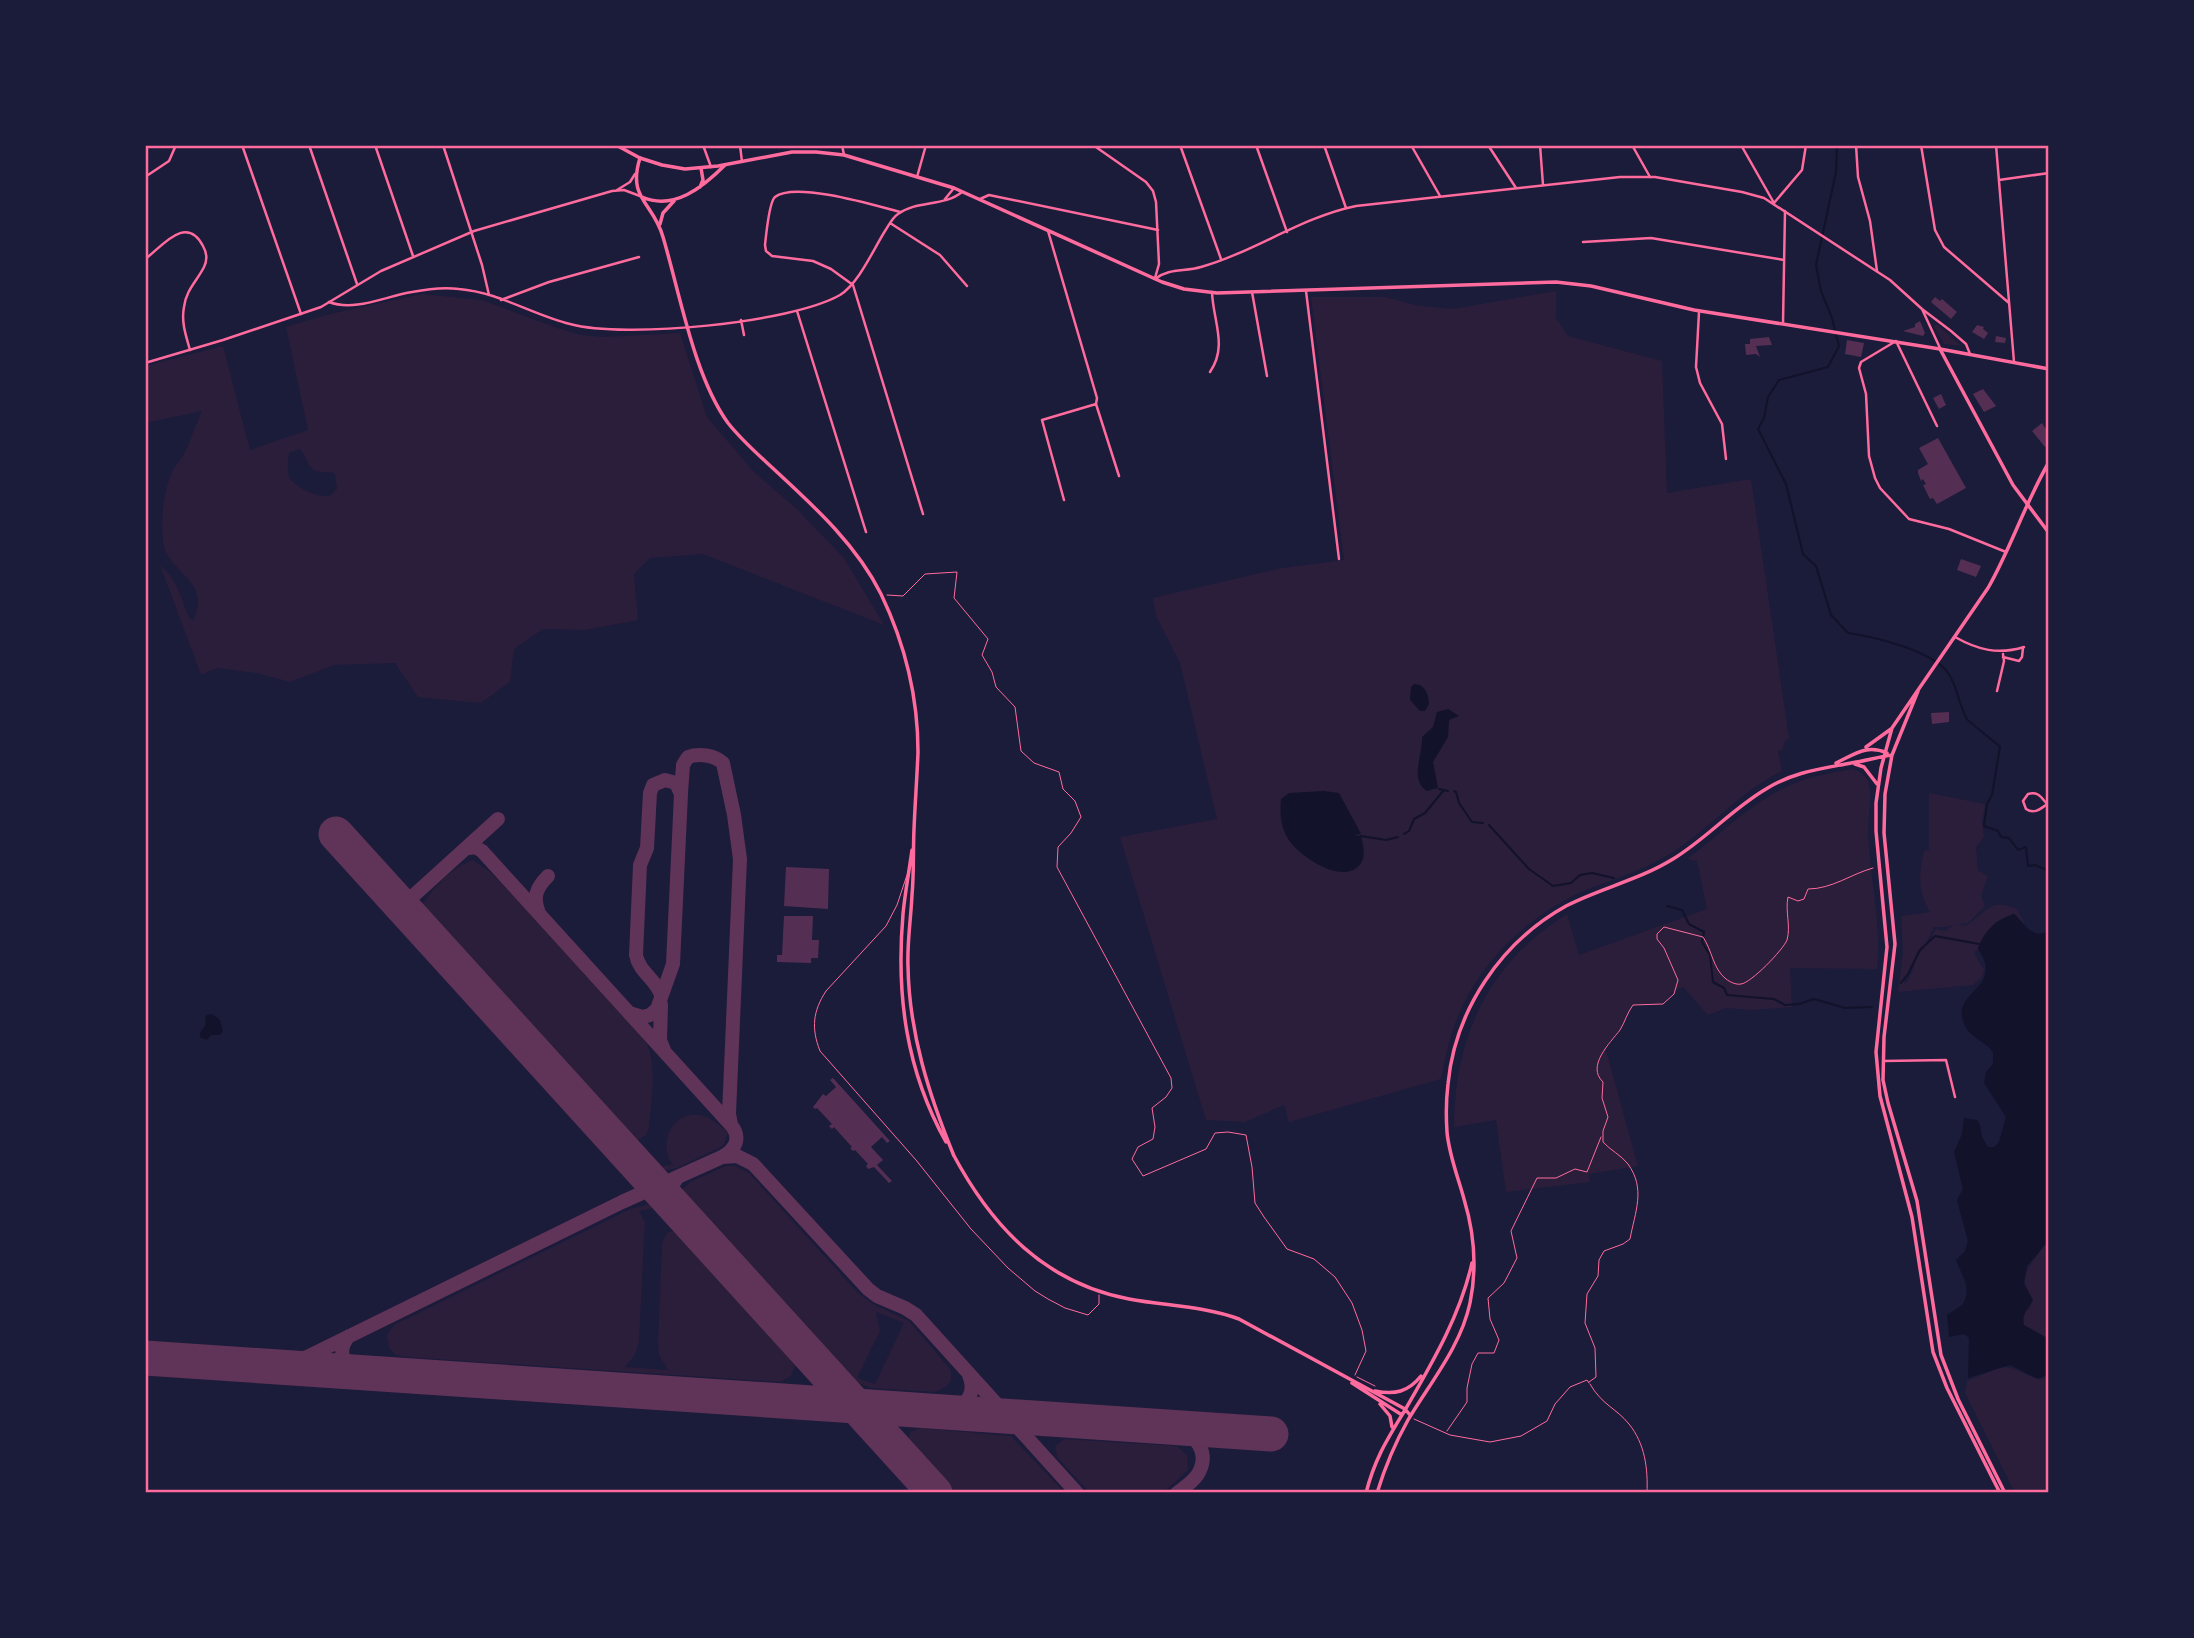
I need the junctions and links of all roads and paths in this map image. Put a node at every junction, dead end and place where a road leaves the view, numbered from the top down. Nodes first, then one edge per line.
1 (176, 145) edge
2 (242, 145) edge
3 (309, 145) edge
4 (375, 145) edge
5 (443, 145) edge
6 (616, 145) edge
7 (703, 145) edge
8 (740, 145) edge
9 (842, 145) edge
10 (926, 145) edge
11 (1093, 145) edge
12 (1180, 145) edge
13 (1256, 145) edge
14 (1324, 145) edge
15 (1488, 145) edge
16 (1540, 145) edge
17 (1632, 145) edge
18 (1741, 145) edge
19 (1806, 145) edge
20 (1856, 145) edge
21 (1921, 145) edge
22 (1996, 145) edge
23 (1413, 146) edge
24 (844, 155) junction
25 (640, 158) junction
26 (742, 162) junction
27 (725, 165) junction
28 (711, 167) junction
29 (701, 169) junction
30 (2049, 173) edge
31 (635, 174) junction
32 (145, 177) edge
33 (917, 177) junction
34 (1650, 177) junction
35 (1999, 180) junction
36 (1543, 185) junction
37 (954, 188) junction
38 (1516, 188) junction
39 (699, 189) junction
40 (615, 191) junction
41 (962, 192) junction
42 (1440, 195) junction
43 (641, 197) junction
44 (980, 199) junction
45 (676, 200) junction
46 (945, 200) junction
47 (1774, 203) junction
48 (1346, 208) junction
49 (1786, 211) junction
50 (900, 212) junction
51 (890, 223) junction
52 (660, 226) junction
53 (1158, 230) junction
54 (471, 231) junction
55 (1048, 231) junction
56 (1287, 232) junction
57 (1583, 242) dead end
58 (413, 256) junction
59 (639, 257) dead end
60 (145, 259) edge
61 (1221, 259) junction
62 (1784, 260) junction
63 (1877, 271) junction
64 (1155, 279) junction
65 (853, 285) junction
66 (358, 286) junction
67 (967, 286) dead end
68 (1306, 290) junction
69 (1212, 292) junction
70 (1252, 292) junction
71 (489, 295) junction
72 (501, 300) junction
73 (329, 302) junction
74 (2009, 303) junction
75 (1922, 309) junction
76 (797, 310) junction
77 (1699, 311) junction
78 (301, 314) junction
79 (741, 320) junction
80 (1783, 323) junction
81 (689, 326) junction
82 (744, 335) dead end
83 (1896, 341) junction
84 (1940, 349) junction
85 (190, 350) junction
86 (1970, 354) junction
87 (2014, 362) junction
88 (145, 363) edge
89 (2049, 369) edge
90 (1210, 372) dead end
91 (1267, 376) dead end
92 (1096, 404) junction
93 (1937, 426) dead end
94 (1726, 460) dead end
95 (2049, 462) edge
96 (1119, 475) dead end
97 (1064, 500) dead end
98 (2027, 505) junction
99 (923, 514) dead end
100 (866, 532) dead end
101 (2049, 533) edge
102 (2006, 552) junction
103 (1339, 559) dead end
104 (880, 592) junction
105 (1955, 637) junction
106 (2003, 655) junction
107 (1921, 683) junction
108 (1997, 691) dead end
109 (1892, 728) junction
110 (1862, 749) junction
111 (1885, 754) junction
112 (1892, 755) junction
113 (1849, 764) junction
114 (1832, 765) junction
115 (1878, 786) junction
116 (2048, 803) edge
117 (914, 831) junction
118 (909, 866) junction
119 (1873, 868) dead end
120 (1884, 1061) junction
121 (1955, 1097) dead end
122 (1602, 1136) junction
123 (954, 1156) junction
124 (1472, 1257) junction
125 (1099, 1291) junction
126 (1933, 1313) junction
127 (1927, 1314) junction
128 (1430, 1363) junction
129 (1346, 1379) junction
130 (1589, 1383) junction
131 (1363, 1386) junction
132 (1376, 1386) dead end
133 (1374, 1398) junction
134 (1405, 1409) junction
135 (1402, 1415) junction
136 (1412, 1418) junction
137 (1408, 1421) junction
138 (1391, 1432) junction
139 (1446, 1433) junction
140 (1366, 1493) edge
141 (1377, 1493) edge
142 (1647, 1493) edge
143 (2000, 1493) edge
144 (2005, 1493) edge

1 - 32 street
2 - 78 street
3 - 66 street
4 - 58 street
5 - 54 street
6 - 25 main road
7 - 28 street
8 - 26 street
9 - 24 street
10 - 33 street
11 - 53 street
12 - 61 street
13 - 56 street
14 - 48 street
15 - 38 street
16 - 36 street
17 - 34 street
18 - 47 street
19 - 47 street
20 - 63 street
21 - 74 street
22 - 35 street
23 - 42 street
24 - 26 main road
24 - 33 main road
25 - 29 main road
25 - 31 main road
26 - 27 main road
27 - 28 main road
27 - 39 main road
28 - 29 main road
29 - 39 main road
30 - 35 street
31 - 40 street
31 - 43 main road
33 - 37 main road
34 - 36 street
34 - 47 street
35 - 74 street
36 - 38 street
37 - 41 main road
37 - 46 street
38 - 42 street
39 - 45 main road
40 - 43 street
40 - 54 street
41 - 44 main road
41 - 46 street
42 - 48 street
43 - 45 main road
43 - 52 main road
44 - 53 street
44 - 55 main road
45 - 52 main road
46 - 50 street
47 - 49 street
48 - 56 street
49 - 62 street
49 - 63 street
50 - 51 street
50 - 65 street
51 - 65 street
51 - 67 street
52 - 81 main road
53 - 64 street
54 - 58 street
54 - 71 street
55 - 64 main road
55 - 92 street
56 - 61 street
57 - 62 street
58 - 66 street
59 - 72 street
60 - 85 street
61 - 64 street
62 - 80 street
63 - 75 street
64 - 69 main road
65 - 76 street
65 - 99 street
66 - 73 street
68 - 70 main road
68 - 77 main road
68 - 103 street
69 - 70 main road
69 - 90 street
70 - 91 street
71 - 72 street
71 - 73 street
72 - 81 street
73 - 78 street
74 - 87 street
75 - 84 street
75 - 86 street
76 - 79 street
76 - 100 street
77 - 80 main road
77 - 94 street
78 - 85 street
79 - 81 street
79 - 82 street
80 - 83 main road
81 - 104 main road
83 - 84 main road
83 - 93 street
83 - 102 street
84 - 86 main road
84 - 98 main road
85 - 88 street
86 - 87 main road
87 - 89 main road
92 - 96 street
92 - 97 street
95 - 98 main road
98 - 101 main road
98 - 102 main road
102 - 105 main road
104 - 117 main road
104 - 132 path
105 - 106 street
105 - 107 main road
106 - 106 street
106 - 108 street
107 - 109 main road
107 - 112 main road
109 - 110 main road
109 - 111 main road
110 - 111 main road
110 - 114 main road
111 - 112 main road
111 - 113 main road
111 - 115 main road
112 - 120 main road
113 - 114 main road
113 - 115 main road
114 - 124 main road
115 - 127 main road
116 - 116 street
117 - 118 main road
117 - 123 main road
118 - 123 main road
118 - 125 lane
119 - 122 path
120 - 121 street
120 - 126 main road
122 - 130 path
122 - 139 path
123 - 125 main road
124 - 128 main road
124 - 136 main road
125 - 129 main road
126 - 127 main road
126 - 144 main road
127 - 143 main road
128 - 131 main road
128 - 134 main road
129 - 131 main road
129 - 133 main road
130 - 139 path
130 - 142 path
131 - 134 main road
133 - 135 main road
133 - 138 main road
134 - 135 main road
134 - 136 main road
135 - 136 main road
135 - 138 main road
136 - 137 main road
136 - 137 path
136 - 139 path
137 - 141 main road
138 - 140 main road

